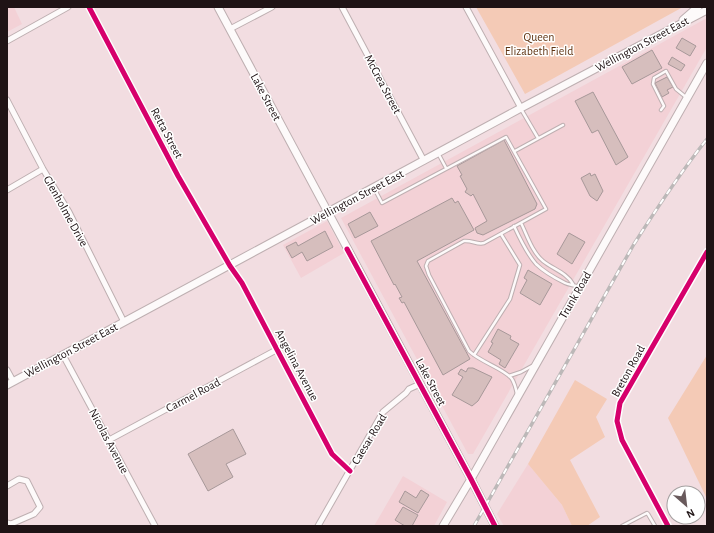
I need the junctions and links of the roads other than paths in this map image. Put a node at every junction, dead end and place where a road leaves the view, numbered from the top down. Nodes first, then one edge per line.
1 (68, 7) edge
2 (89, 7) edge
3 (218, 7) edge
4 (272, 7) edge
5 (342, 7) edge
6 (466, 7) edge
7 (698, 7) edge
8 (707, 10) edge
9 (675, 27) junction
10 (230, 29) junction
11 (7, 41) edge
12 (707, 63) edge
13 (687, 98) junction
14 (7, 100) edge
15 (521, 108) junction
16 (662, 110) dead end
17 (563, 125) dead end
18 (538, 138) junction
19 (515, 151) junction
20 (438, 153) junction
21 (424, 161) junction
22 (446, 168) junction
23 (44, 169) junction
24 (374, 188) junction
25 (7, 190) edge
26 (328, 213) junction
27 (522, 222) junction
28 (514, 226) junction
29 (501, 234) junction
30 (707, 252) edge
31 (230, 266) junction
32 (576, 286) junction
33 (124, 322) junction
34 (278, 349) junction
35 (63, 355) junction
36 (474, 356) junction
37 (536, 364) junction
38 (7, 370) edge
39 (509, 376) junction
40 (10, 383) edge
41 (420, 384) junction
42 (518, 397) junction
43 (109, 440) junction
44 (350, 471) junction
45 (471, 479) junction
46 (7, 486) edge
47 (7, 523) edge
48 (155, 526) edge
49 (318, 526) edge
50 (443, 526) edge
51 (495, 526) edge
52 (622, 526) edge
53 (655, 526) edge
54 (668, 526) edge

1 - 11 street
2 - 31 street, Retta Street
3 - 10 main road, Lake Street
4 - 10 street
5 - 21 street, McCrea Street
6 - 15 street
7 - 9 main road
8 - 9 main road, Wellington Street East
9 - 15 main road, Wellington Street East
10 - 26 main road, Lake Street
12 - 13 main road, Trunk Road
13 - 16 lane
13 - 32 main road, Trunk Road
14 - 23 street, Glenholme Drive
15 - 18 lane
15 - 20 main road, Wellington Street East
17 - 18 lane
18 - 19 lane
19 - 22 lane
19 - 27 lane
20 - 21 main road, Wellington Street East
20 - 22 lane
21 - 24 main road, Wellington Street East
22 - 24 lane
23 - 25 street
23 - 33 street, Glenholme Drive
24 - 26 main road, Wellington Street East
26 - 31 main road, Wellington Street East
26 - 41 main road, Lake Street
27 - 28 lane
27 - 32 lane
28 - 29 lane
28 - 32 lane
29 - 36 lane
29 - 36 lane
30 - 54 street, Breton Road
31 - 33 main road, Wellington Street East
31 - 34 street, Angelina Avenue
32 - 37 main road, Trunk Road
33 - 35 main road, Wellington Street East
34 - 43 street, Carmel Road
34 - 44 street, Angelina Avenue
35 - 40 main road, Wellington Street East
35 - 43 street, Nicolas Avenue
36 - 39 lane
37 - 39 lane
37 - 42 main road, Trunk Road
38 - 40 street
39 - 42 lane
41 - 44 street, Caesar Road
41 - 45 main road, Lake Street
42 - 45 main road, Trunk Road
43 - 48 street, Nicolas Avenue
44 - 49 street, Caesar Road
45 - 50 main road, Trunk Road
45 - 51 main road, Lake Street
46 - 47 street
52 - 53 lane

